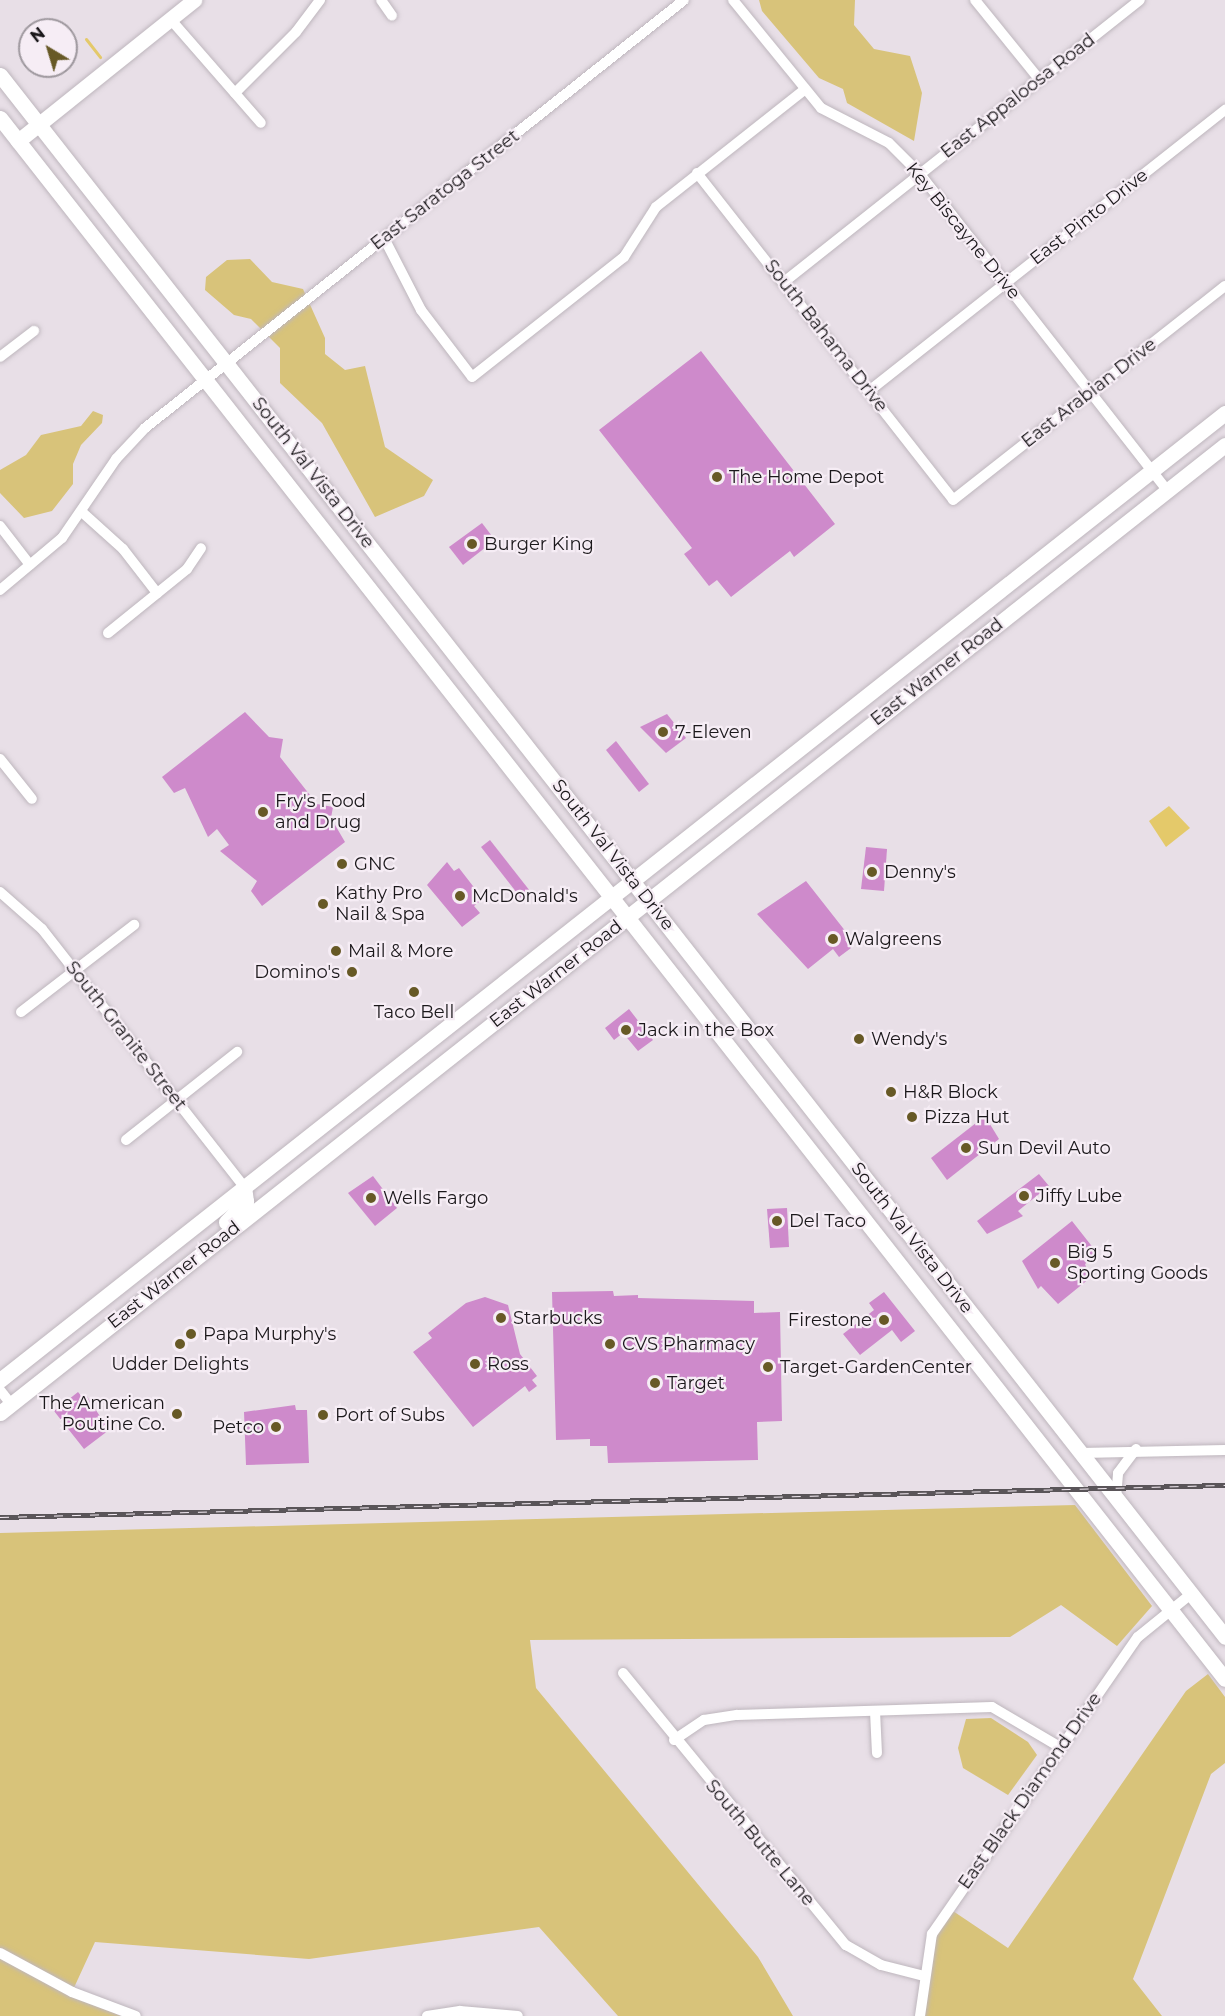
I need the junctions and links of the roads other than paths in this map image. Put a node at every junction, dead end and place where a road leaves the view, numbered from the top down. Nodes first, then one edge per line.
1 (194, 0) edge
2 (320, 0) edge
3 (381, 0) edge
4 (684, 0) edge
5 (733, 0) edge
6 (975, 0) edge
7 (1140, 0) edge
8 (392, 16) dead end
9 (172, 21) junction
10 (0, 75) edge
11 (1039, 79) junction
12 (804, 90) junction
13 (235, 93) junction
14 (1225, 110) edge
15 (0, 118) edge
16 (261, 123) dead end
17 (39, 125) junction
18 (18, 141) junction
19 (697, 173) junction
20 (920, 174) junction
21 (384, 238) junction
22 (784, 282) junction
23 (1005, 283) junction
24 (1225, 286) edge
25 (34, 331) dead end
26 (0, 357) edge
27 (226, 362) junction
28 (206, 379) junction
29 (869, 391) junction
30 (1091, 392) junction
31 (1225, 413) edge
32 (1225, 446) edge
33 (1152, 470) junction
34 (1168, 491) junction
35 (953, 500) joint
36 (83, 513) junction
37 (0, 526) edge
38 (201, 548) dead end
39 (30, 565) junction
40 (0, 590) edge
41 (157, 593) junction
42 (108, 633) dead end
43 (940, 638) junction
44 (450, 648) junction
45 (955, 658) junction
46 (429, 664) junction
47 (819, 733) junction
48 (834, 753) junction
49 (0, 759) edge
50 (32, 799) dead end
51 (631, 879) junction
52 (0, 892) edge
53 (608, 896) junction
54 (649, 901) junction
55 (626, 919) junction
56 (134, 925) dead end
57 (76, 971) junction
58 (21, 1012) dead end
59 (237, 1052) dead end
60 (373, 1084) junction
61 (175, 1099) junction
62 (391, 1104) junction
63 (126, 1140) dead end
64 (244, 1187) junction
65 (877, 1193) junction
66 (857, 1209) junction
67 (183, 1267) junction
68 (87, 1312) junction
69 (102, 1332) junction
70 (0, 1380) edge
71 (0, 1390) edge
72 (5, 1409) edge
73 (1050, 1413) junction
74 (1029, 1429) junction
75 (1136, 1449) junction
76 (1225, 1450) edge
77 (1081, 1453) junction
78 (1116, 1497) junction
79 (1191, 1594) junction
80 (1171, 1611) junction
81 (1225, 1637) edge
82 (622, 1673) dead end
83 (1225, 1679) edge
84 (874, 1711) junction
85 (674, 1740) junction
86 (1060, 1747) junction
87 (877, 1753) dead end
88 (0, 1953) edge
89 (924, 1976) junction
90 (136, 2016) edge
91 (427, 2016) edge
92 (518, 2016) edge
93 (920, 2016) edge

1 - 9 main road
2 - 13 street
3 - 8 street
4 - 21 street, East Saratoga Street
5 - 12 street, Key Biscayne Drive
6 - 11 street
7 - 11 street, East Appaloosa Road
9 - 13 street
9 - 17 main road
10 - 17 main road, South Val Vista Drive
11 - 20 street, East Appaloosa Road
12 - 19 street
12 - 20 street, Key Biscayne Drive
13 - 16 street
14 - 23 street, East Pinto Drive
15 - 18 main road, South Val Vista Drive
17 - 18 main road
17 - 27 main road, South Val Vista Drive
18 - 28 main road, South Val Vista Drive
19 - 21 street
19 - 22 street, South Bahama Drive
20 - 22 street, East Appaloosa Road
20 - 23 street, Key Biscayne Drive
21 - 27 street, East Saratoga Street
22 - 29 street, South Bahama Drive
23 - 29 street, East Pinto Drive
23 - 30 street, Key Biscayne Drive
24 - 30 street, East Arabian Drive
25 - 26 street
27 - 28 street, East Saratoga Street
27 - 44 main road, South Val Vista Drive
28 - 36 street, East Saratoga Street
28 - 46 main road, South Val Vista Drive
29 - 35 street, South Bahama Drive
30 - 33 street, Key Biscayne Drive
30 - 35 street, East Arabian Drive
31 - 33 main road, East Warner Road
32 - 34 main road, East Warner Road
33 - 34 street, Key Biscayne Drive
33 - 43 main road, East Warner Road
34 - 45 main road, East Warner Road
36 - 39 street, East Saratoga Street
36 - 41 street
37 - 39 street
38 - 41 street
39 - 40 street, East Saratoga Street
41 - 42 street
43 - 45 main road
43 - 47 main road, East Warner Road
44 - 46 main road
44 - 51 main road, South Val Vista Drive
45 - 48 main road, East Warner Road
46 - 53 main road, South Val Vista Drive
47 - 48 main road
47 - 51 main road, East Warner Road
48 - 54 main road, East Warner Road
49 - 50 street
51 - 53 main road, East Warner Road
51 - 54 main road, South Val Vista Drive
52 - 57 street, South Granite Street
53 - 55 main road, South Val Vista Drive
53 - 60 main road, East Warner Road
54 - 55 main road, East Warner Road
54 - 65 main road, South Val Vista Drive
55 - 62 main road, East Warner Road
55 - 66 main road, South Val Vista Drive
56 - 57 street
57 - 58 street
57 - 61 street, South Granite Street
59 - 61 street
60 - 62 main road
60 - 64 main road, East Warner Road
61 - 63 street
61 - 64 street, South Granite Street
62 - 67 main road, East Warner Road
64 - 67 main road
64 - 68 main road, East Warner Road
65 - 66 main road
65 - 73 main road, South Val Vista Drive
66 - 74 main road, South Val Vista Drive
67 - 69 main road, East Warner Road
68 - 69 main road
68 - 70 main road, East Warner Road
69 - 72 main road, East Warner Road
71 - 72 street
73 - 74 main road
73 - 77 main road, South Val Vista Drive
74 - 80 main road, South Val Vista Drive
75 - 76 street
75 - 77 street
75 - 78 street
77 - 78 main road, South Val Vista Drive
78 - 79 main road, South Val Vista Drive
79 - 80 street, East Black Diamond Drive
79 - 81 main road, South Val Vista Drive
80 - 83 main road, South Val Vista Drive
80 - 86 street, East Black Diamond Drive
82 - 85 street, South Butte Lane
84 - 85 street
84 - 86 street
84 - 87 street
85 - 89 street, South Butte Lane
86 - 89 street, East Black Diamond Drive
88 - 90 street
89 - 93 street, East Black Diamond Drive
91 - 92 street

